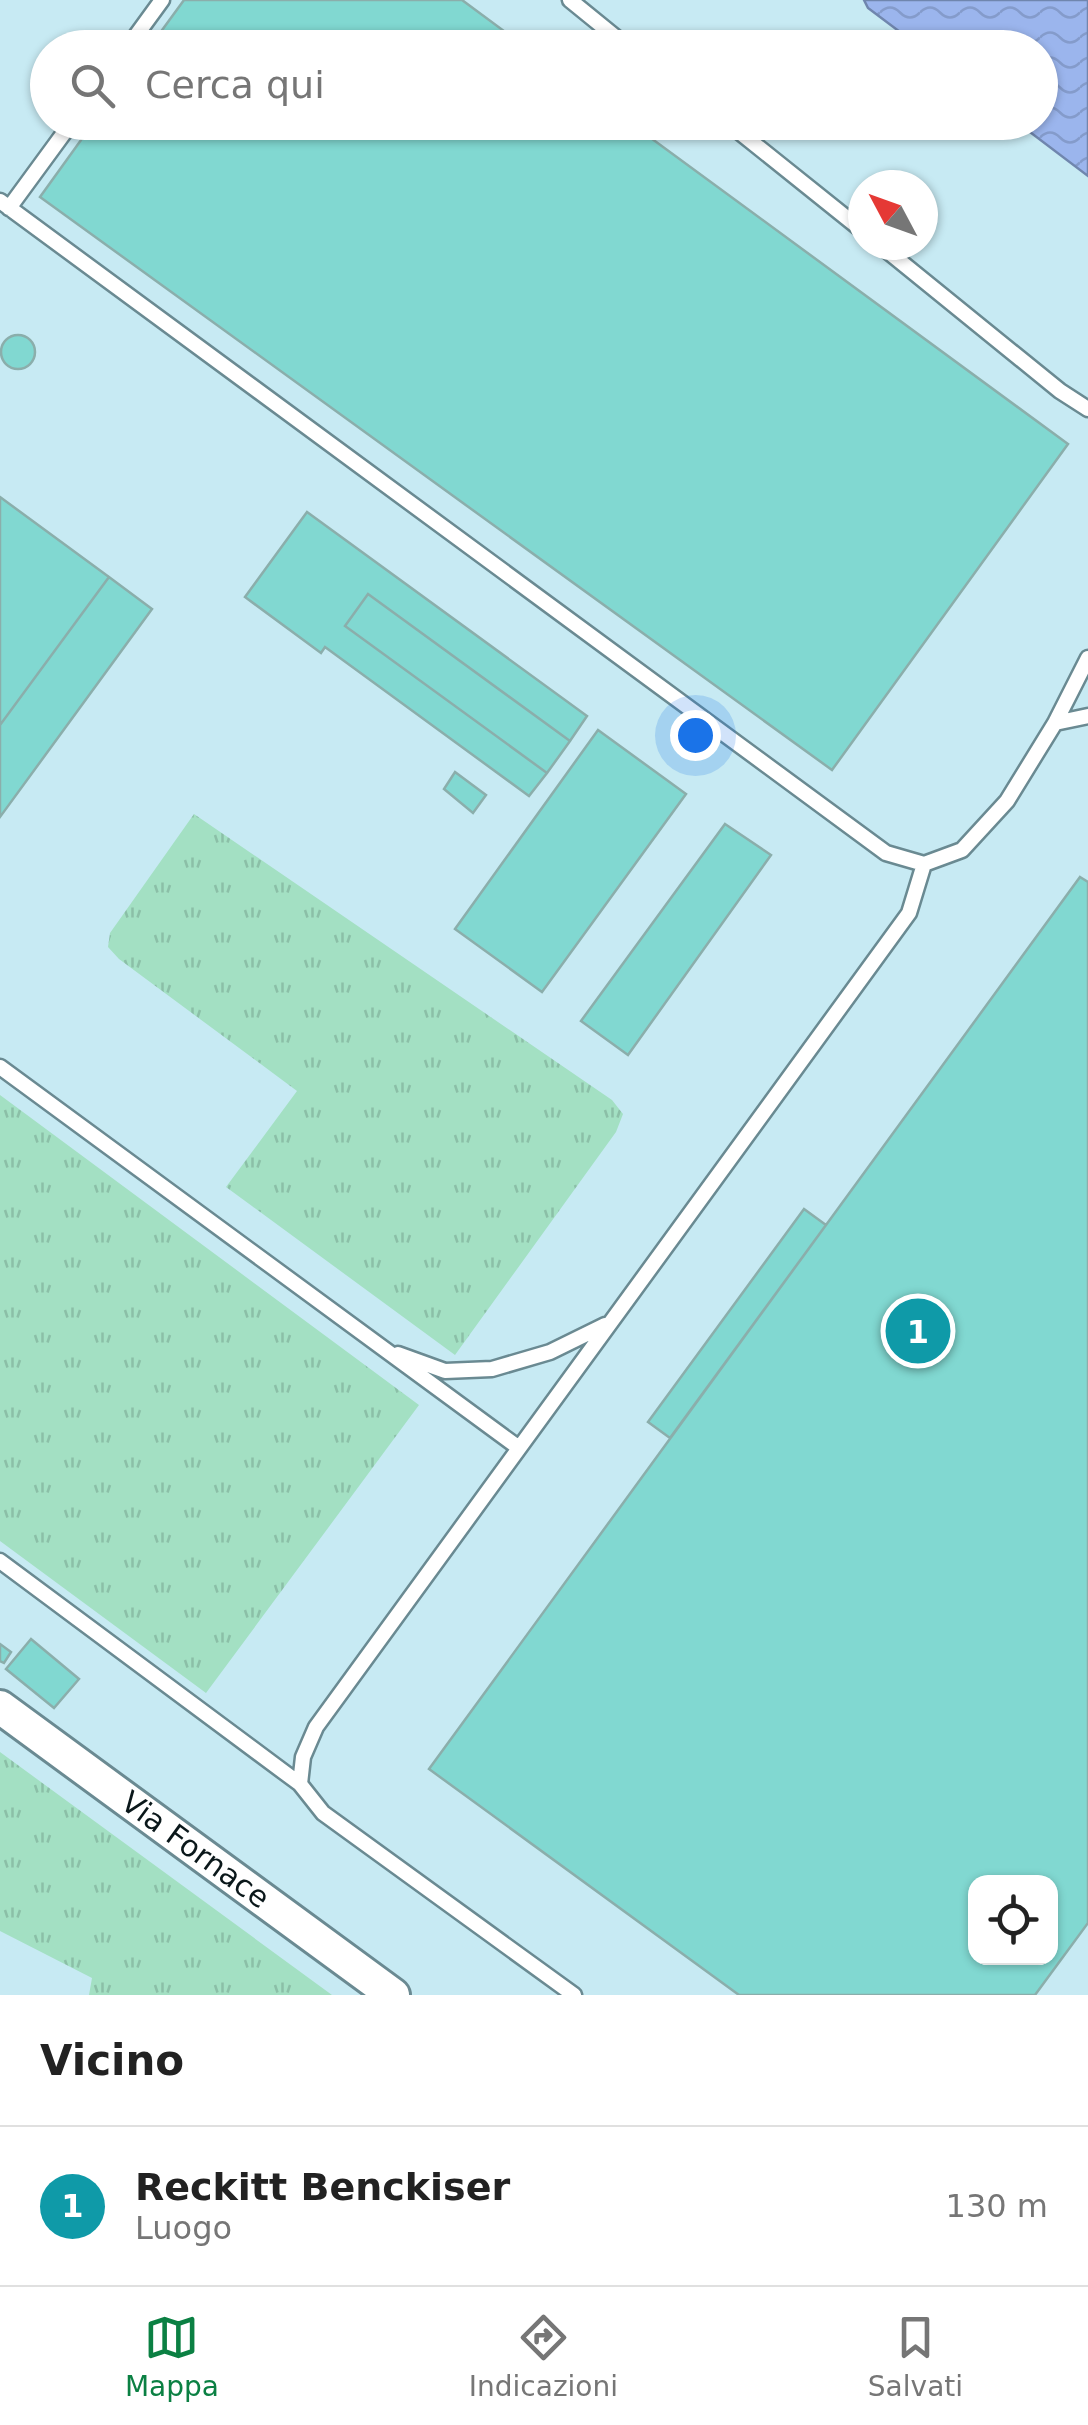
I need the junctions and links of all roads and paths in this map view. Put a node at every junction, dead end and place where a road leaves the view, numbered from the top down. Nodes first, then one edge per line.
1 (162, 0) edge
2 (570, 0) edge
3 (140, 30) edge
4 (607, 30) edge
5 (57, 140) edge
6 (749, 140) edge
7 (4, 204) edge
8 (848, 219) edge
9 (898, 260) edge
10 (1088, 410) edge
11 (1088, 658) edge
12 (1088, 716) edge
13 (1055, 723) junction
14 (924, 864) junction
15 (0, 1067) edge
16 (610, 1323) junction
17 (384, 1349) junction
18 (519, 1448) junction
19 (0, 1562) edge
20 (0, 1707) edge
21 (300, 1784) junction
22 (392, 1995) edge
23 (574, 1995) edge

1 - 3 lane
2 - 4 lane
5 - 7 lane
6 - 8 lane
7 - 14 lane
9 - 10 lane
11 - 13 lane
12 - 13 lane
13 - 14 lane
14 - 16 lane
15 - 17 lane
16 - 17 lane
16 - 18 lane
17 - 18 lane
18 - 21 lane
19 - 21 lane
20 - 22 street, Via Fornace
21 - 23 lane

